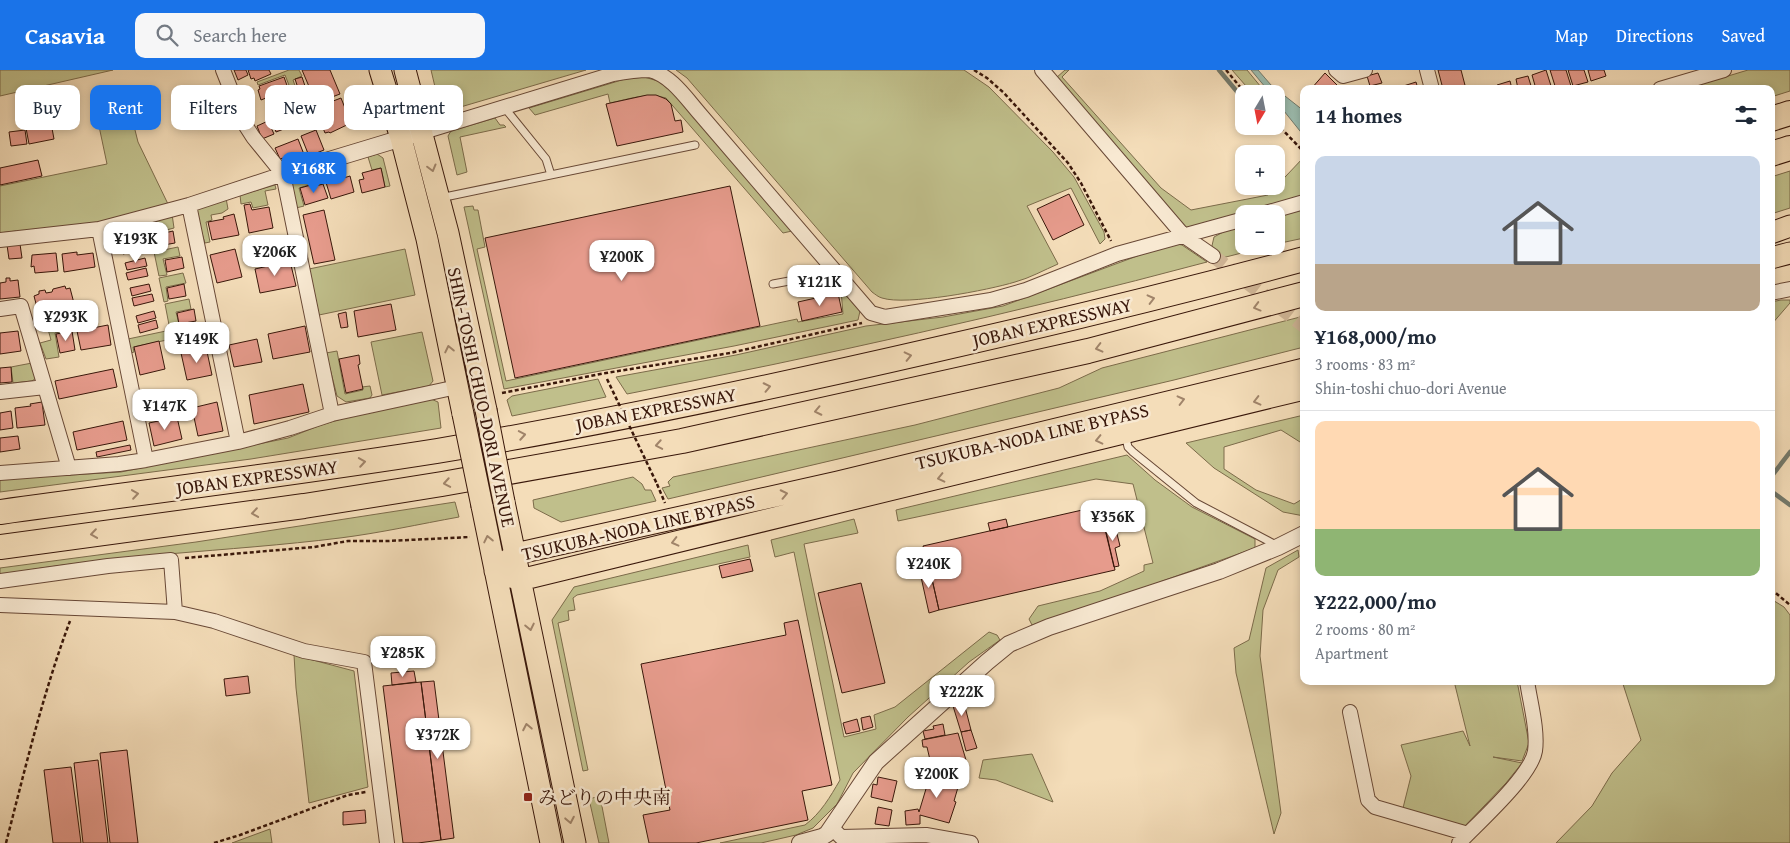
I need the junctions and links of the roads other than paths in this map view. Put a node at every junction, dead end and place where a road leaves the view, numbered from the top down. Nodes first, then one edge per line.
1 (223, 70) edge
2 (380, 70) edge
3 (405, 70) edge
4 (1042, 70) edge
5 (1336, 70) edge
6 (1365, 70) edge
7 (1427, 70) edge
8 (1724, 70) edge
9 (1431, 85) edge
10 (1673, 85) edge
11 (504, 107) junction
12 (1790, 113) edge
13 (1775, 118) edge
14 (423, 132) junction
15 (401, 138) junction
16 (695, 145) dead end
17 (1790, 148) edge
18 (1775, 153) edge
19 (283, 174) junction
20 (551, 174) junction
21 (440, 198) junction
22 (1300, 203) edge
23 (189, 205) junction
24 (1285, 207) edge
25 (1235, 222) edge
26 (1790, 226) edge
27 (99, 229) junction
28 (1775, 231) edge
29 (1184, 236) junction
30 (0, 240) edge
31 (1790, 253) edge
32 (1213, 256) tunnel mouth
33 (1775, 257) edge
34 (1300, 260) edge
35 (829, 264) junction
36 (773, 284) dead end
37 (1790, 289) edge
38 (1775, 293) edge
39 (1300, 295) edge
40 (0, 309) edge
41 (1300, 370) edge
42 (45, 387) junction
43 (457, 387) junction
44 (1300, 390) edge
45 (0, 392) edge
46 (332, 414) junction
47 (1125, 434) junction
48 (238, 442) junction
49 (146, 460) junction
50 (69, 468) junction
51 (0, 473) edge
52 (0, 512) edge
53 (1300, 536) edge
54 (0, 547) edge
55 (1278, 547) junction
56 (515, 554) junction
57 (495, 571) junction
58 (520, 580) junction
59 (0, 581) edge
60 (0, 606) edge
61 (175, 612) junction
62 (1527, 685) edge
63 (1350, 712) dead end
64 (839, 836) edge
65 (1463, 838) edge
66 (387, 843) edge
67 (551, 843) edge
68 (575, 843) edge
69 (800, 843) edge
70 (971, 843) edge

1 - 19 street
2 - 15 main road, SHIN-TOSHI CHUO-DORI AVENUE
3 - 14 main road, SHIN-TOSHI CHUO-DORI AVENUE
4 - 29 street
5 - 6 street
7 - 9 street
8 - 10 street
11 - 14 street
11 - 20 lane
11 - 35 street
12 - 13 highway
14 - 15 street
14 -> 21 main road, SHIN-TOSHI CHUO-DORI AVENUE
15 - 19 street
43 -> 15 main road, SHIN-TOSHI CHUO-DORI AVENUE
16 - 20 lane
17 - 18 highway
19 - 23 street
19 - 46 street
20 - 21 lane
21 - 56 main road, SHIN-TOSHI CHUO-DORI AVENUE, bridge
22 - 24 street
23 - 27 street
23 - 48 street
25 - 29 street
26 - 28 main road
27 - 30 street
27 - 49 street
29 - 32 street
29 - 35 street
31 - 33 main road
52 -> 34 highway, JOBAN EXPRESSWAY
35 - 36 lane
37 - 38 street
39 -> 54 highway, JOBAN EXPRESSWAY
40 - 42 street
56 -> 41 main road, TSUKUBA-NODA LINE BYPASS
42 - 45 street
42 - 50 street
43 - 46 street
57 -> 43 main road, SHIN-TOSHI CHUO-DORI AVENUE, bridge
44 -> 47 main road, TSUKUBA-NODA LINE BYPASS
46 - 48 street
47 - 55 lane
47 -> 58 main road, TSUKUBA-NODA LINE BYPASS
48 - 49 street
49 - 50 street
50 - 51 street
53 - 55 street
55 - 64 street
56 - 57 main road, TSUKUBA-NODA LINE BYPASS
56 - 58 main road, SHIN-TOSHI CHUO-DORI AVENUE
57 - 58 main road, TSUKUBA-NODA LINE BYPASS
67 -> 57 main road, SHIN-TOSHI CHUO-DORI AVENUE
58 -> 68 main road, SHIN-TOSHI CHUO-DORI AVENUE
59 - 61 street
60 - 61 street
61 - 66 street
62 - 65 street
63 - 65 street
64 - 69 street
64 - 70 street

